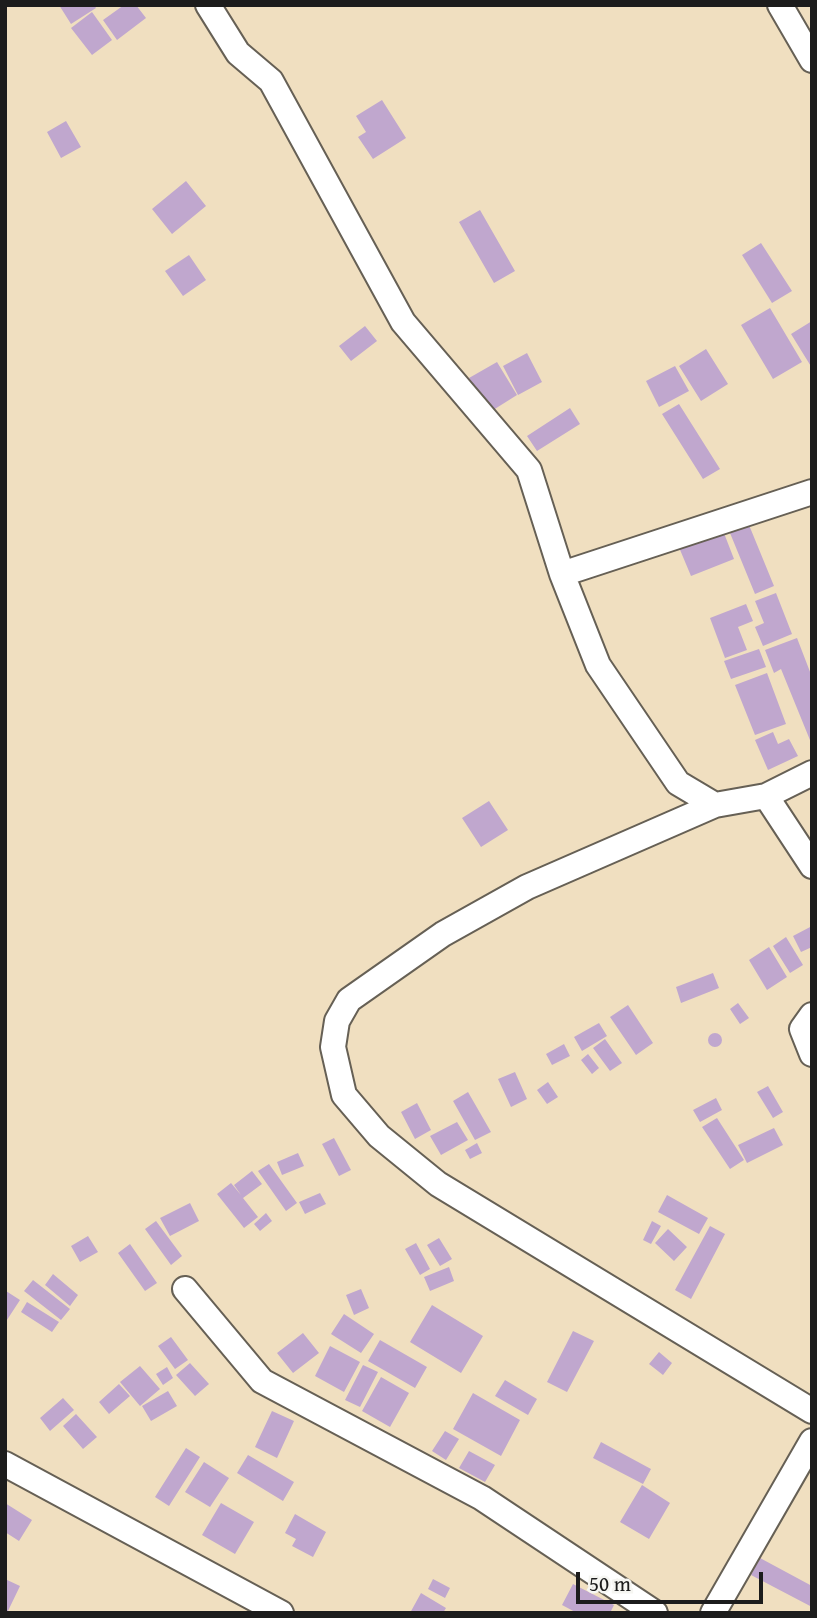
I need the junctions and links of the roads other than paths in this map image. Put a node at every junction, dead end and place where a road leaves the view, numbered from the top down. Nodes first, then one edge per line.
1 (208, 5) edge
2 (780, 5) edge
3 (812, 60) edge
4 (812, 492) edge
5 (562, 574) junction
6 (812, 773) edge
7 (766, 796) junction
8 (715, 805) junction
9 (812, 866) edge
10 (812, 1016) edge
11 (812, 1054) edge
12 (185, 1289) dead end
13 (812, 1411) edge
14 (812, 1441) edge
15 (5, 1464) edge
16 (281, 1613) edge
17 (655, 1613) edge
18 (713, 1613) edge

1 - 5 street
2 - 3 street
4 - 5 street
5 - 8 street
6 - 7 street
7 - 8 street
7 - 9 street
8 - 13 street
10 - 11 street
12 - 17 street
14 - 18 street
15 - 16 street

